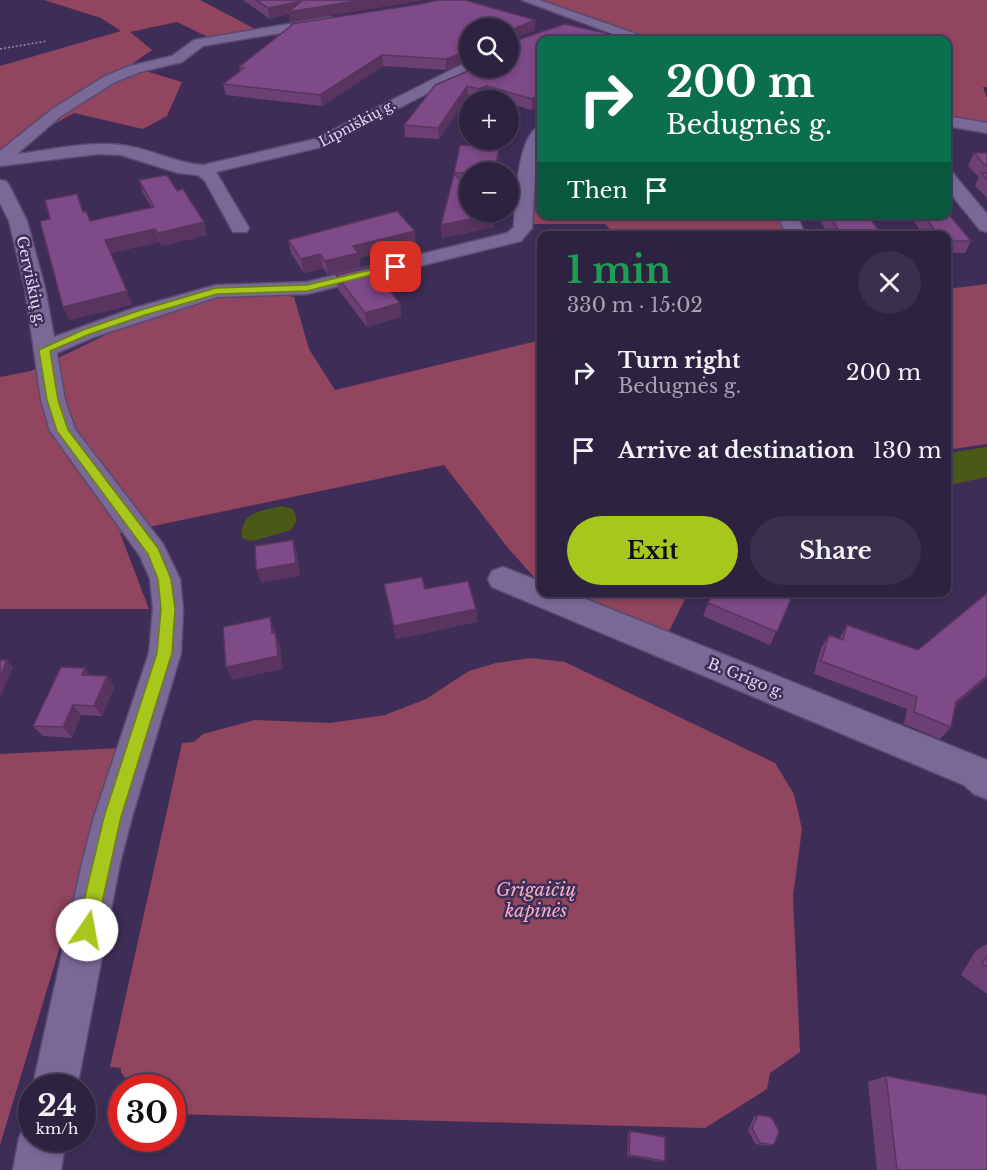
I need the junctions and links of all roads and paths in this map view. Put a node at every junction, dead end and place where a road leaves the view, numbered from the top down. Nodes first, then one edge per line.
1 (528, 0) edge
2 (341, 19) edge
3 (580, 20) junction
4 (560, 28) edge
5 (628, 36) edge
6 (47, 41) dead end
7 (0, 49) edge
8 (459, 71) edge
9 (951, 122) edge
10 (987, 128) edge
11 (537, 140) edge
12 (0, 161) edge
13 (203, 170) junction
14 (951, 182) edge
15 (0, 185) edge
16 (987, 226) edge
17 (240, 228) dead end
18 (44, 350) junction
19 (503, 579) dead end
20 (537, 593) edge
21 (548, 597) edge
22 (984, 773) edge
23 (57, 1074) edge
24 (40, 1152) edge
25 (37, 1170) edge

1 - 3 street
2 - 12 street
3 - 4 street
3 - 5 street
6 - 7 path
8 - 13 street, Lipniškių g.
9 - 10 street
11 - 18 street
12 - 13 street
13 - 17 street
14 - 16 street
15 - 18 street, Gerviškių g.
18 - 23 street, Gerviškių g.
19 - 20 street, B. Grigo g.
21 - 22 street, B. Grigo g.
24 - 25 street

